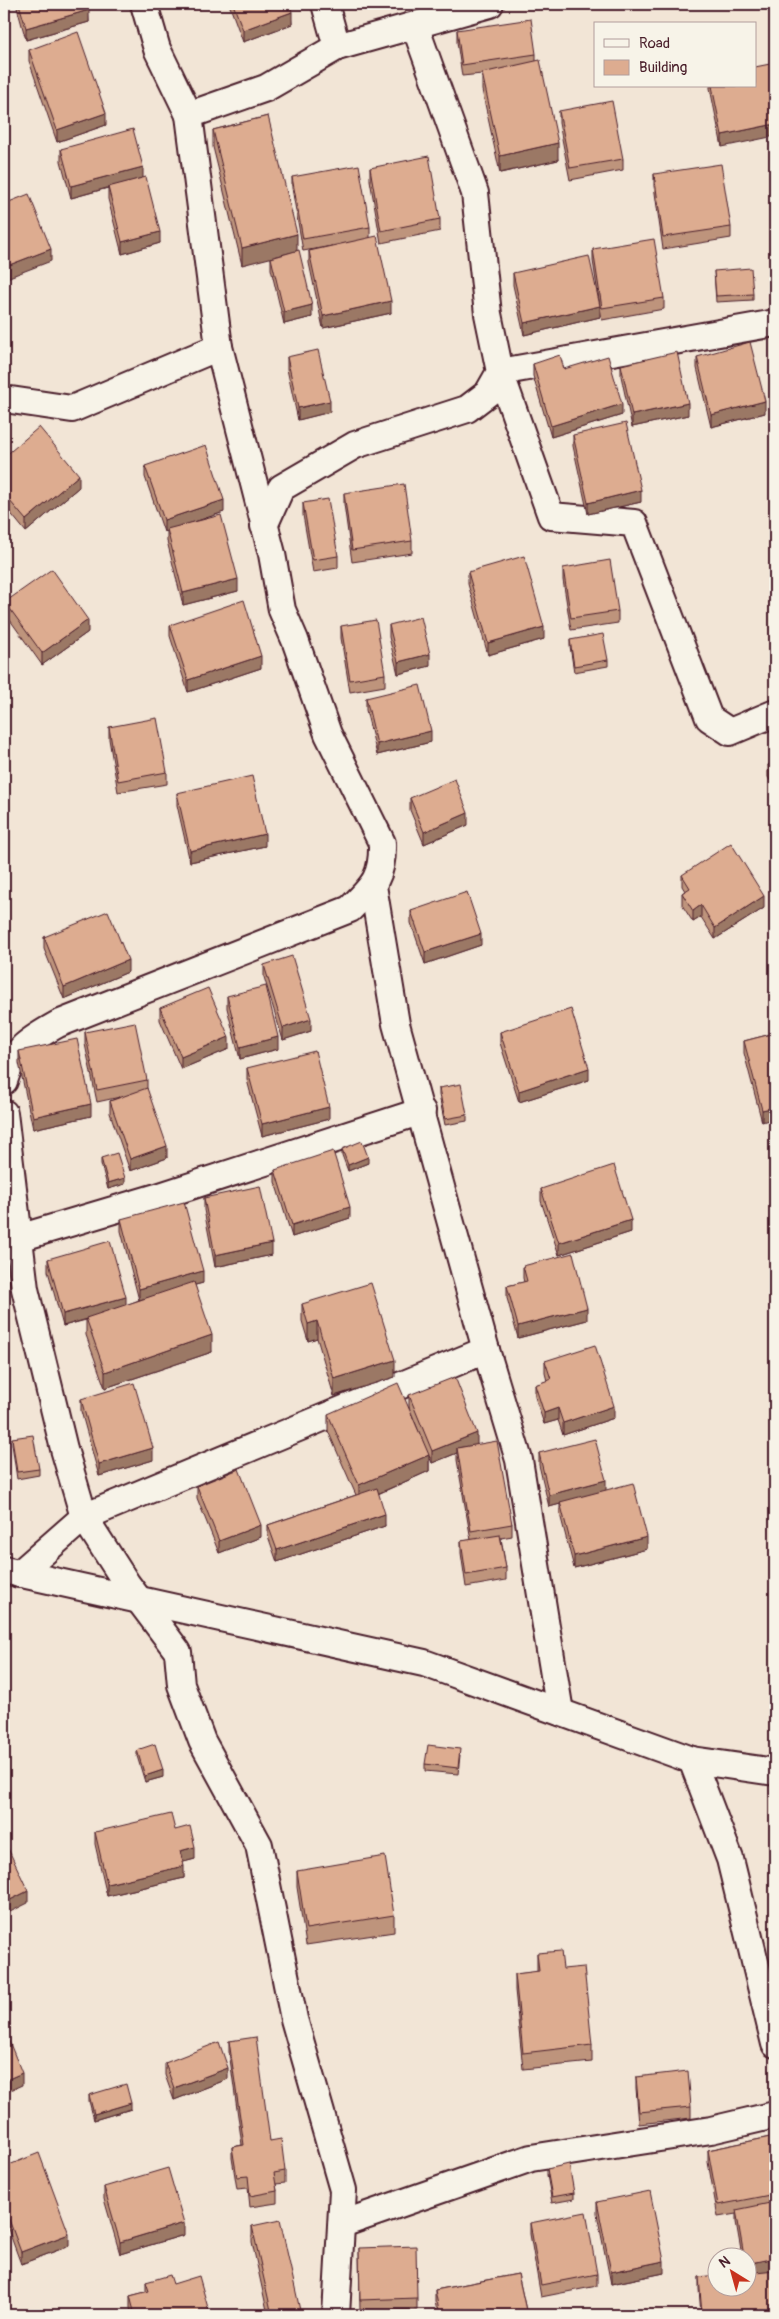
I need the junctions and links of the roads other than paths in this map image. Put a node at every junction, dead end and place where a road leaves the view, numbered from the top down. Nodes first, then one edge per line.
1 (144, 4) edge
2 (325, 4) edge
3 (490, 4) edge
4 (415, 26) junction
5 (337, 47) junction
6 (190, 115) junction
7 (775, 323) edge
8 (219, 347) junction
9 (500, 372) junction
10 (4, 399) edge
11 (264, 526) junction
12 (775, 712) edge
13 (373, 886) junction
14 (4, 1081) edge
15 (422, 1111) junction
16 (4, 1113) edge
17 (19, 1238) junction
18 (486, 1350) junction
19 (84, 1517) junction
20 (12, 1572) edge
21 (138, 1599) junction
22 (560, 1712) junction
23 (692, 1760) junction
24 (775, 1772) edge
25 (775, 2044) edge
26 (775, 2115) edge
27 (342, 2224) junction
28 (336, 2315) edge

1 - 6 street
2 - 5 street
3 - 4 street
4 - 5 street
4 - 9 street
5 - 6 street
6 - 8 street
7 - 9 street
8 - 10 street
8 - 11 street
9 - 11 street
9 - 12 street
11 - 13 street
13 - 14 street
13 - 15 street
15 - 17 street
15 - 18 street
16 - 17 street
17 - 19 street
18 - 19 street
18 - 22 street
19 - 20 street
19 - 21 street
20 - 21 street
21 - 22 street
21 - 27 street
22 - 23 street
23 - 24 street
23 - 25 street
26 - 27 street
27 - 28 street

